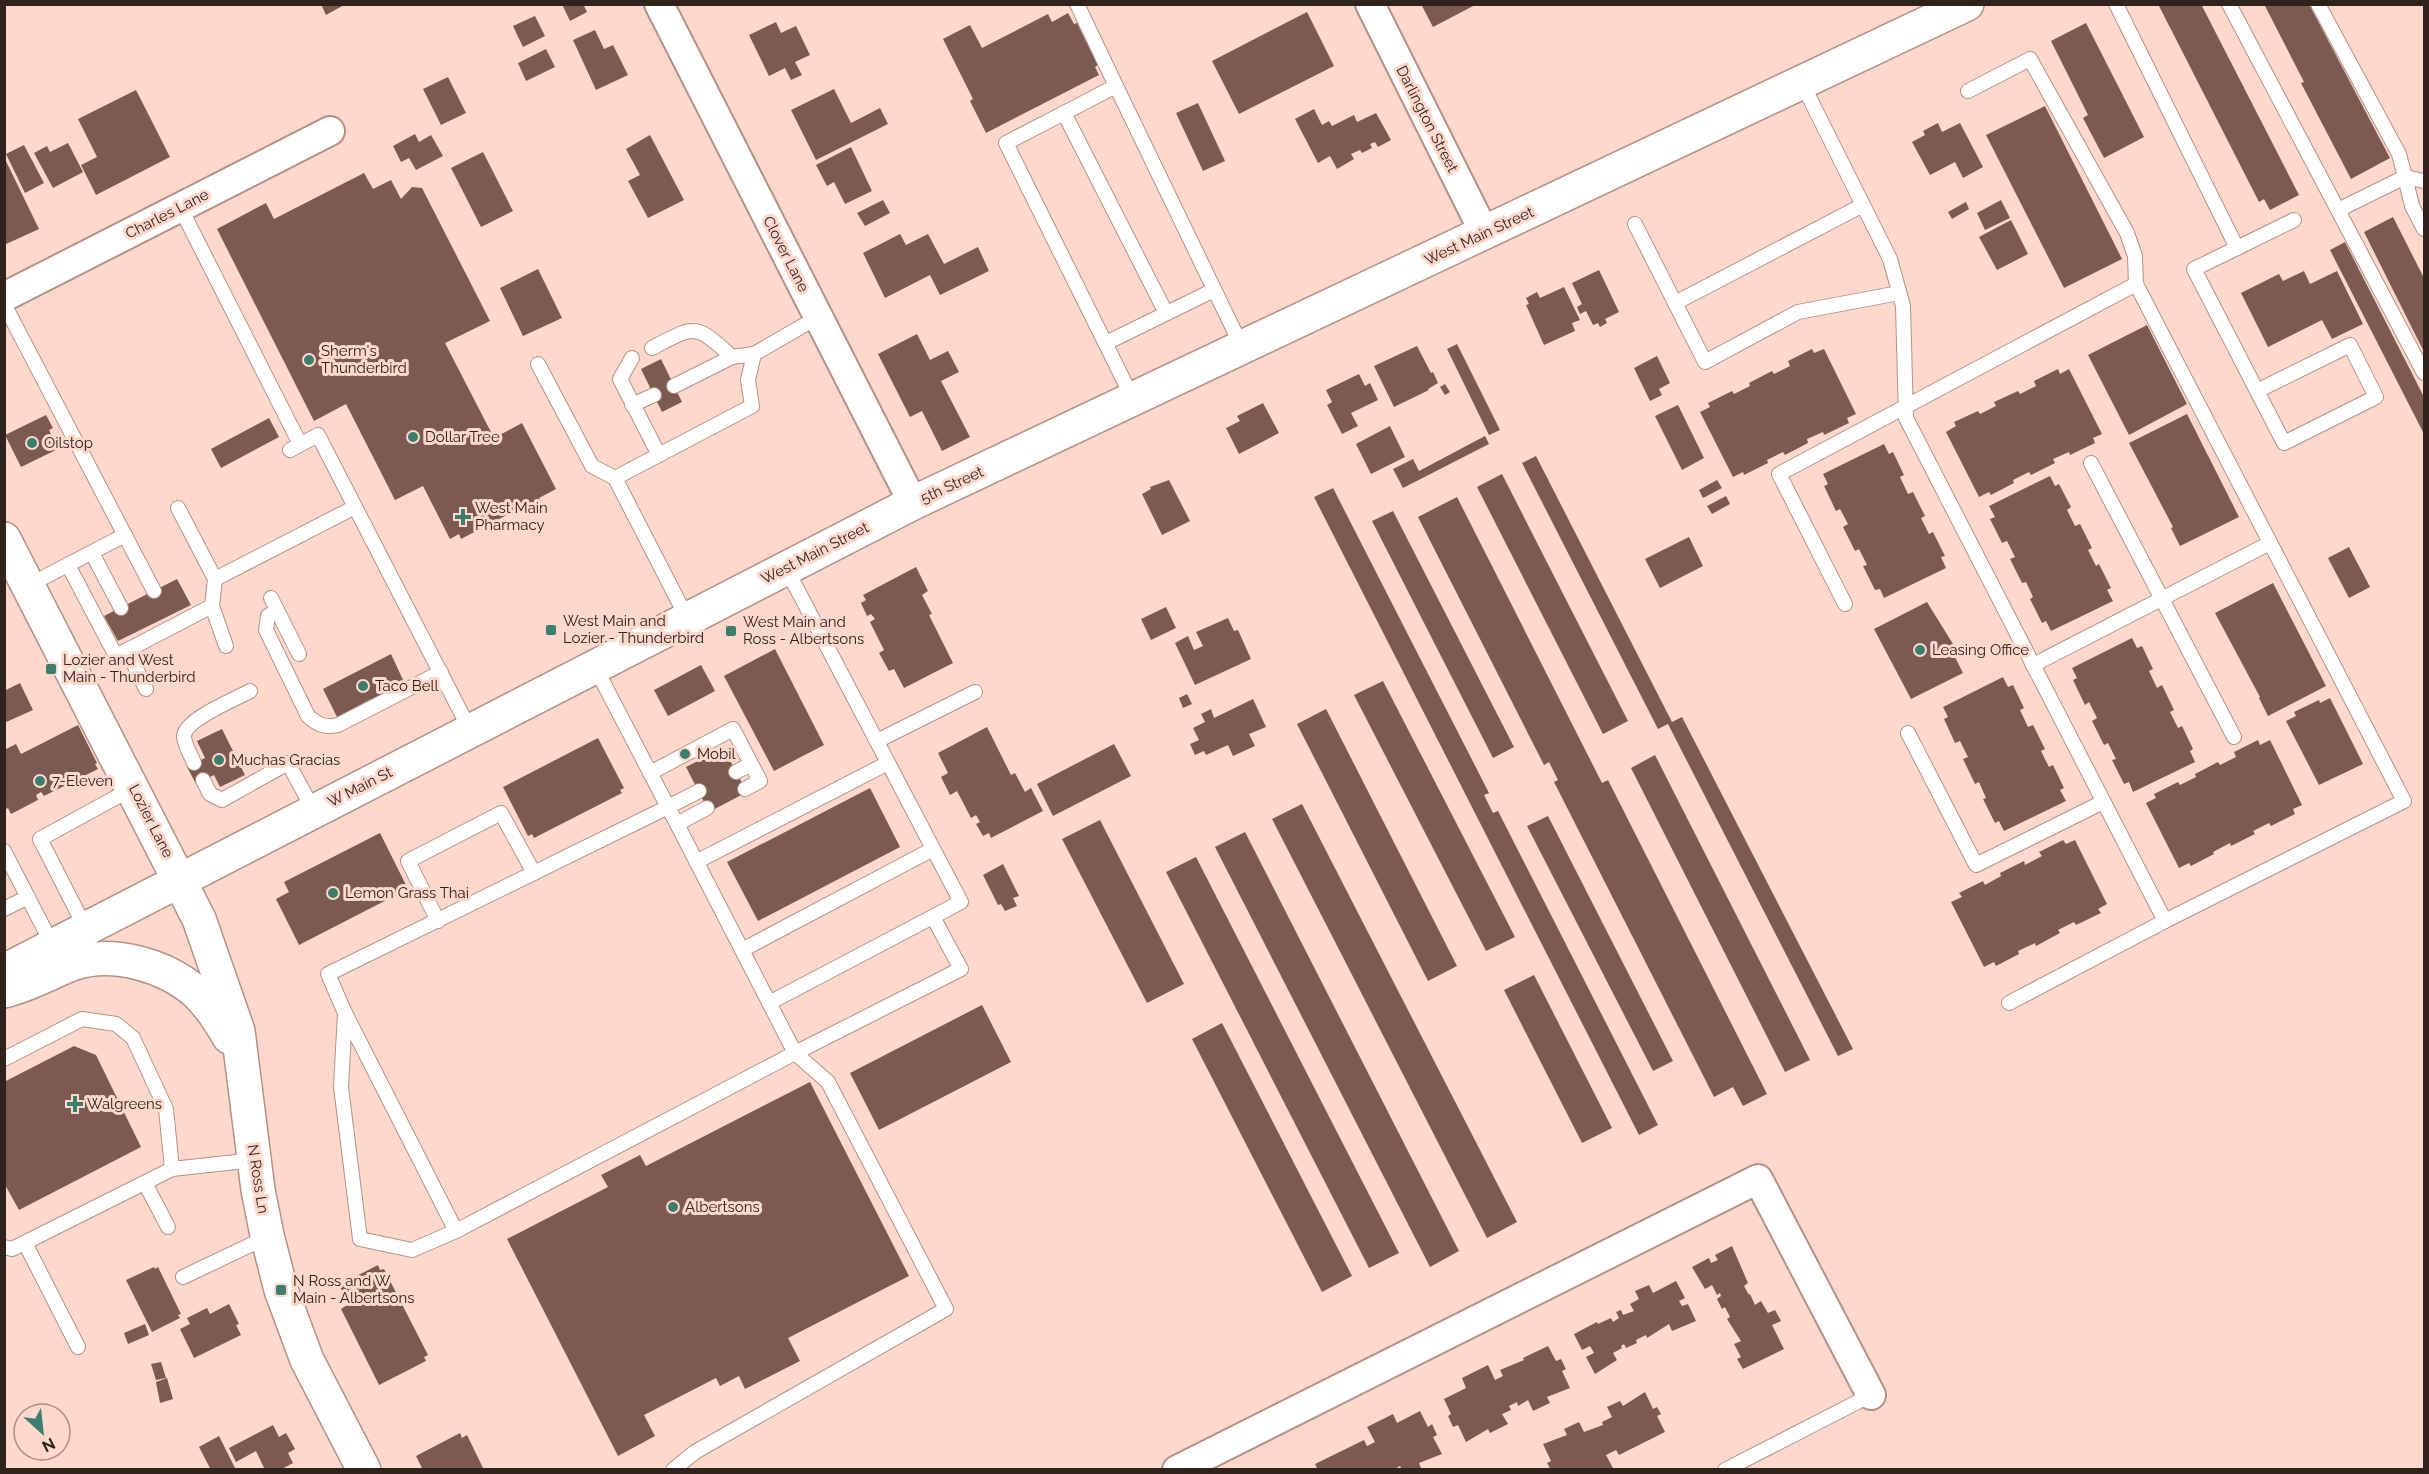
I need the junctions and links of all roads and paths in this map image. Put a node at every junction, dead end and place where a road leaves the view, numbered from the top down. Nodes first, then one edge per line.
1 (659, 4) edge
2 (1077, 4) edge
3 (1370, 4) edge
4 (1967, 4) edge
5 (2116, 4) edge
6 (2229, 4) edge
7 (2318, 4) edge
8 (1802, 81) junction
9 (1116, 86) junction
10 (1968, 91) dead end
11 (1064, 113) junction
12 (330, 131) dead end
13 (2405, 177) junction
14 (2424, 181) edge
15 (1863, 205) junction
16 (180, 207) junction
17 (2338, 210) junction
18 (2294, 220) dead end
19 (1635, 224) dead end
20 (2424, 229) edge
21 (1485, 234) junction
22 (2237, 248) junction
23 (2136, 284) junction
24 (1214, 290) junction
25 (1899, 293) junction
26 (4, 297) edge
27 (1675, 303) junction
28 (4, 304) edge
29 (1166, 313) junction
30 (818, 317) junction
31 (1106, 343) junction
32 (1242, 347) junction
33 (652, 348) dead end
34 (754, 354) junction
35 (732, 357) junction
36 (632, 358) dead end
37 (538, 364) dead end
38 (2424, 373) edge
39 (674, 386) dead end
40 (2257, 392) junction
41 (654, 395) dead end
42 (1133, 399) junction
43 (632, 405) junction
44 (1906, 407) junction
45 (658, 455) junction
46 (2091, 464) dead end
47 (990, 467) joint
48 (615, 478) junction
49 (913, 503) junction
50 (355, 507) junction
51 (178, 508) dead end
52 (125, 536) junction
53 (4, 539) edge
54 (2270, 543) junction
55 (92, 553) junction
56 (68, 565) junction
57 (786, 568) junction
58 (215, 579) junction
59 (29, 585) junction
60 (154, 591) dead end
61 (2162, 598) junction
62 (716, 603) joint
63 (1845, 604) dead end
64 (212, 606) junction
65 (121, 608) dead end
66 (687, 618) junction
67 (226, 646) dead end
68 (127, 650) junction
69 (299, 654) dead end
70 (594, 665) junction
71 (2033, 665) junction
72 (441, 672) junction
73 (146, 689) dead end
74 (250, 691) dead end
75 (975, 692) dead end
76 (470, 730) junction
77 (1908, 733) dead end
78 (2234, 737) dead end
79 (877, 741) junction
80 (194, 763) dead end
81 (888, 763) junction
82 (751, 764) junction
83 (736, 771) dead end
84 (650, 773) junction
85 (203, 780) dead end
86 (134, 788) junction
87 (745, 789) dead end
88 (699, 791) dead end
89 (2103, 802) junction
90 (668, 807) junction
91 (707, 808) dead end
92 (314, 811) junction
93 (677, 824) junction
94 (933, 849) junction
95 (4, 851) edge
96 (696, 862) junction
97 (534, 873) junction
98 (181, 880) junction
99 (28, 897) junction
100 (4, 909) edge
101 (933, 917) junction
102 (438, 921) junction
103 (2165, 921) junction
104 (86, 929) junction
105 (53, 946) junction
106 (742, 950) junction
107 (4, 971) edge
108 (4, 992) edge
109 (2009, 1002) dead end
110 (769, 1003) junction
111 (345, 1012) junction
112 (795, 1053) junction
113 (4, 1059) edge
114 (242, 1066) junction
115 (254, 1160) junction
116 (172, 1169) junction
117 (146, 1183) junction
118 (168, 1227) dead end
119 (456, 1231) junction
120 (267, 1237) junction
121 (24, 1243) junction
122 (4, 1247) edge
123 (183, 1277) dead end
124 (78, 1347) dead end
125 (1871, 1395) joint
126 (364, 1470) edge
127 (673, 1470) edge
128 (1176, 1470) edge
129 (1725, 1470) edge

1 - 30 street, Clover Lane
2 - 9 lane
3 - 21 street, Darlington Street
4 - 8 main road, West Main Street
5 - 22 lane
6 - 17 lane
7 - 13 lane
8 - 15 lane
8 - 21 main road, West Main Street
9 - 11 lane
9 - 24 lane
10 - 23 lane
11 - 29 lane
11 - 31 lane
12 - 16 street, Charles Lane
13 - 14 lane
13 - 17 lane
13 - 20 lane
15 - 25 lane
15 - 27 lane
16 - 26 street, Charles Lane
16 - 50 lane
17 - 38 lane
18 - 22 lane
19 - 27 lane
21 - 32 main road, West Main Street
22 - 40 lane
23 - 44 lane
23 - 54 lane
24 - 29 lane
24 - 32 lane
25 - 27 lane
25 - 44 lane
28 - 52 lane
29 - 31 lane
30 - 34 lane
30 - 49 street, Clover Lane
31 - 42 lane
32 - 42 main road, West Main Street
33 - 35 lane
34 - 35 lane
34 - 45 lane
35 - 39 lane
36 - 43 lane
37 - 48 lane
40 - 40 lane
41 - 43 lane
42 - 47 main road, West Main Street
43 - 45 lane
44 - 63 lane
44 - 71 lane
45 - 48 lane
46 - 61 lane
47 - 49 main road, 5th Street
48 - 66 lane
49 - 57 main road, West Main Street
50 - 58 lane
50 - 72 lane
51 - 58 lane
52 - 55 lane
52 - 60 lane
53 - 59 main road, Lozier Lane
54 - 61 lane
54 - 103 lane
55 - 56 lane
55 - 65 lane
56 - 59 lane
56 - 68 lane
57 - 62 main road, West Main Street
57 - 79 lane
58 - 64 lane
59 - 86 main road, Lozier Lane
61 - 71 lane
61 - 78 lane
62 - 66 main road, W Main St
64 - 67 lane
64 - 68 lane
66 - 70 main road, W Main St
68 - 73 lane
69 - 72 lane
70 - 76 main road, W Main St
70 - 84 lane
71 - 89 lane
72 - 76 lane
74 - 80 lane
75 - 79 lane
76 - 92 main road, W Main St
77 - 89 lane
79 - 81 lane
81 - 94 lane
81 - 96 lane
82 - 83 lane
82 - 84 lane
82 - 87 lane
84 - 90 lane
85 - 92 lane
86 - 98 main road, Lozier Lane
86 - 104 lane
88 - 90 lane
89 - 103 lane
90 - 93 lane
90 - 97 lane
91 - 93 lane
92 - 98 main road, W Main St
93 - 96 lane
94 - 101 lane
94 - 106 lane
95 - 99 lane
96 - 106 lane
97 - 102 lane
97 - 102 lane
98 - 104 main road, W Main St
98 - 114 main road, N Ross Ln
99 - 100 lane
99 - 105 lane
101 - 110 lane
101 - 112 lane
102 - 111 lane
103 - 109 lane
104 - 105 main road, W Main St
105 - 107 main road, W Main St
106 - 110 lane
108 - 114 main road
110 - 112 lane
111 - 119 lane
111 - 119 lane
112 - 119 lane
112 - 127 lane
113 - 116 lane
114 - 115 main road, N Ross Ln
115 - 116 lane
115 - 120 main road, N Ross Ln
116 - 117 lane
117 - 118 lane
117 - 121 lane
120 - 123 lane
120 - 126 main road, N Ross Ln
121 - 122 lane
121 - 124 lane
125 - 128 street
125 - 129 lane

